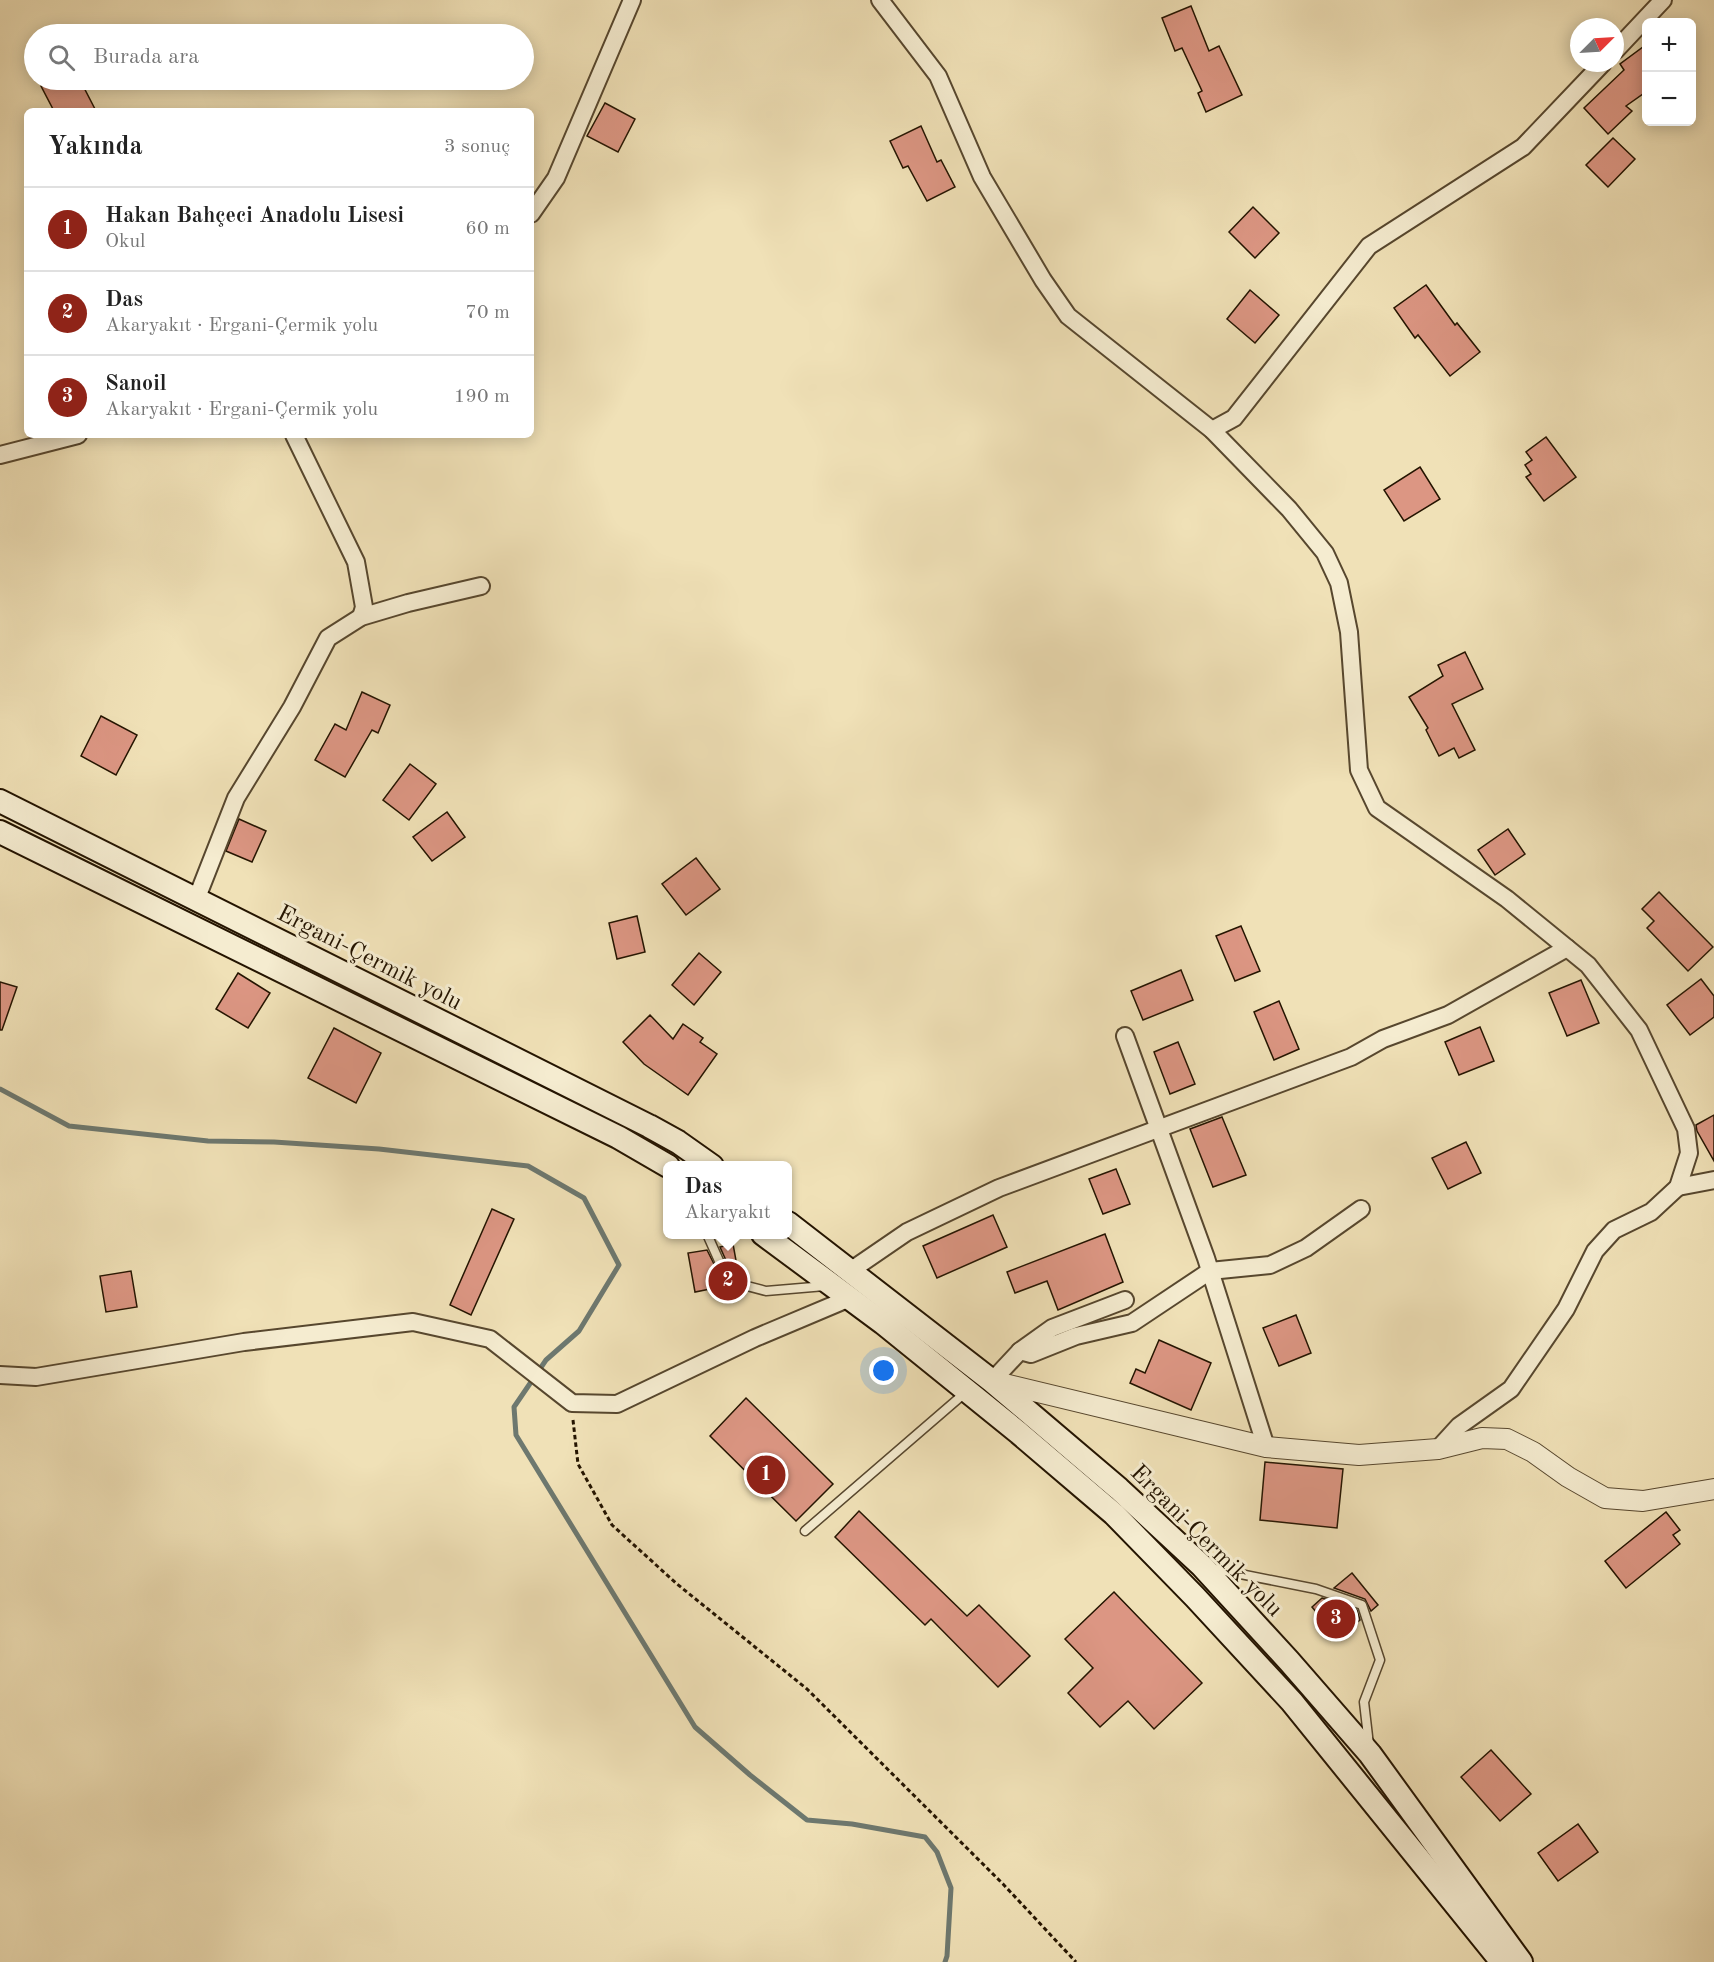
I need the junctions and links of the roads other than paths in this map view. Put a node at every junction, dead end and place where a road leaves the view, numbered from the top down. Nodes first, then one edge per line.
1 (632, 0) edge
2 (880, 0) edge
3 (1663, 0) edge
4 (1624, 41) edge
5 (1594, 72) edge
6 (534, 210) edge
7 (1212, 430) junction
8 (66, 438) edge
9 (295, 438) edge
10 (0, 455) edge
11 (481, 586) dead end
12 (361, 617) junction
13 (0, 801) edge
14 (0, 832) edge
15 (196, 900) junction
16 (1567, 948) junction
17 (1125, 1036) dead end
18 (1158, 1129) junction
19 (705, 1161) edge
20 (663, 1163) edge
21 (1714, 1180) edge
22 (1678, 1186) junction
23 (1360, 1209) dead end
24 (792, 1227) edge
25 (709, 1239) edge
26 (771, 1239) edge
27 (1210, 1271) junction
28 (844, 1285) junction
29 (1125, 1300) dead end
30 (1020, 1351) junction
31 (0, 1375) edge
32 (992, 1381) junction
33 (967, 1391) junction
34 (1266, 1447) junction
35 (1438, 1449) junction
36 (1714, 1489) edge
37 (805, 1531) dead end
38 (1202, 1566) junction
39 (1370, 1754) junction
40 (1502, 1962) edge
41 (1521, 1962) edge

1 - 6 street
2 - 7 street
3 - 4 street
5 - 7 street
7 - 16 street
8 - 10 street
9 - 12 street
11 - 12 street
12 - 15 street
13 - 15 main road, Ergani-Çermik yolu
14 - 20 main road
15 - 19 main road, Ergani-Çermik yolu
16 - 18 street
16 - 22 street
17 - 18 street
18 - 27 street
18 - 28 street
21 - 22 street
22 - 35 street
23 - 27 street
24 - 28 main road, Ergani-Çermik yolu
25 - 28 lane
26 - 28 main road, Ergani-Çermik yolu
27 - 30 street
27 - 34 street
28 - 31 street
28 - 32 main road, Ergani-Çermik yolu
28 - 33 main road, Ergani-Çermik yolu
29 - 30 street
30 - 32 street
32 - 34 street
32 - 38 main road, Ergani-Çermik yolu
33 - 37 lane
33 - 40 main road, Ergani-Çermik yolu
34 - 35 street
35 - 36 street
38 - 39 main road, Ergani-Çermik yolu
38 - 39 lane
39 - 41 main road, Ergani-Çermik yolu

